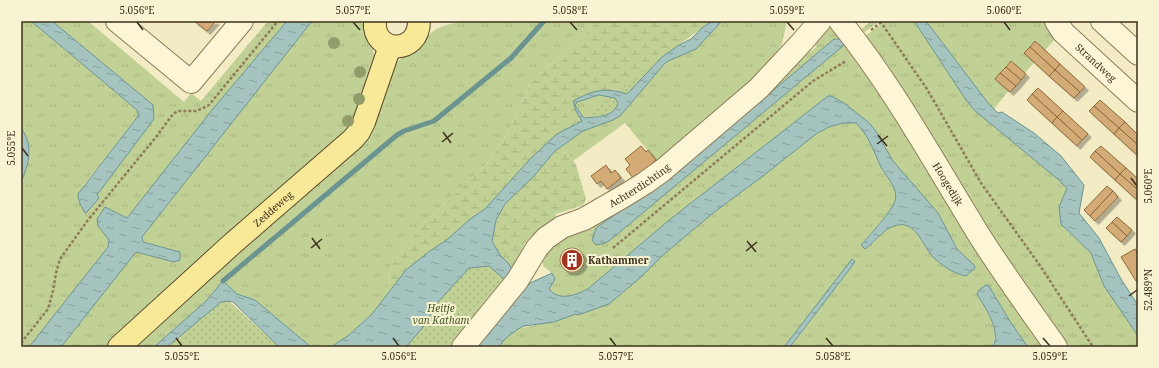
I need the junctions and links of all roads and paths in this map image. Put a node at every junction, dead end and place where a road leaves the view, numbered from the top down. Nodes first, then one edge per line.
1 (117, 21) edge
2 (242, 21) edge
3 (278, 21) edge
4 (375, 21) edge
5 (419, 21) edge
6 (820, 21) edge
7 (840, 21) edge
8 (882, 21) edge
9 (1056, 21) edge
10 (1102, 21) edge
11 (878, 25) dead end
12 (390, 46) junction
13 (864, 51) junction
14 (1138, 54) edge
15 (1138, 101) edge
16 (613, 248) dead end
17 (21, 343) edge
18 (119, 347) edge
19 (463, 347) edge
20 (1056, 347) edge
21 (1092, 347) edge

1 - 2 street
3 - 17 path
4 - 12 main road
5 - 12 main road
6 - 19 street, Achterdichting
7 - 13 street, Hoogedijk
8 - 11 path
8 - 21 path
9 - 15 street, Strandweg
10 - 14 street
12 - 18 main road, Zeddeweg
13 - 16 path
13 - 20 street, Hoogedijk

